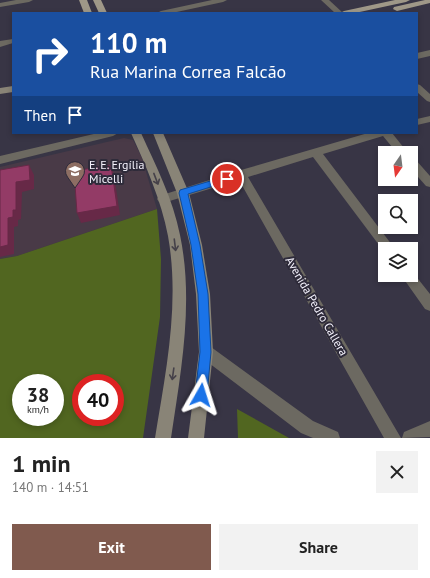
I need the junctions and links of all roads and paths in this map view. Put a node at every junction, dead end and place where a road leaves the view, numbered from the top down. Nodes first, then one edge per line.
1 (29, 0) edge
2 (83, 0) edge
3 (97, 0) edge
4 (223, 0) edge
5 (325, 0) edge
6 (406, 0) edge
7 (430, 1) edge
8 (0, 5) edge
9 (88, 12) edge
10 (103, 12) edge
11 (165, 12) edge
12 (338, 12) edge
13 (349, 12) edge
14 (382, 12) edge
15 (12, 41) edge
16 (0, 44) edge
17 (430, 53) edge
18 (418, 56) edge
19 (418, 88) edge
20 (12, 89) edge
21 (0, 92) edge
22 (12, 95) edge
23 (0, 98) edge
24 (430, 99) edge
25 (430, 119) edge
26 (418, 122) edge
27 (110, 134) edge
28 (136, 134) edge
29 (158, 134) edge
30 (377, 134) edge
31 (387, 134) edge
32 (397, 146) edge
33 (315, 152) junction
34 (0, 160) edge
35 (418, 170) edge
36 (241, 174) junction
37 (430, 183) edge
38 (183, 193) junction
39 (163, 199) junction
40 (383, 242) edge
41 (413, 282) edge
42 (430, 305) edge
43 (206, 352) junction
44 (430, 429) edge
45 (163, 438) edge
46 (196, 438) edge
47 (332, 438) edge
48 (393, 438) edge
49 (410, 438) edge

1 - 8 street
2 - 9 main road
3 - 10 main road
4 - 11 street
5 - 12 street
6 - 13 main road
7 - 14 main road
15 - 16 street
17 - 18 street
19 - 24 street
20 - 21 street
22 - 23 street
25 - 26 street
27 - 34 street
28 -> 39 street
29 - 38 street
30 - 33 street
31 - 32 street
33 - 36 street
33 - 40 street
35 - 37 street
36 - 38 street
36 - 48 street, Avenida Pedro Callera
38 - 39 street
38 - 43 street
39 -> 45 street
41 - 42 street
43 - 46 street
43 - 47 street
44 - 49 street

